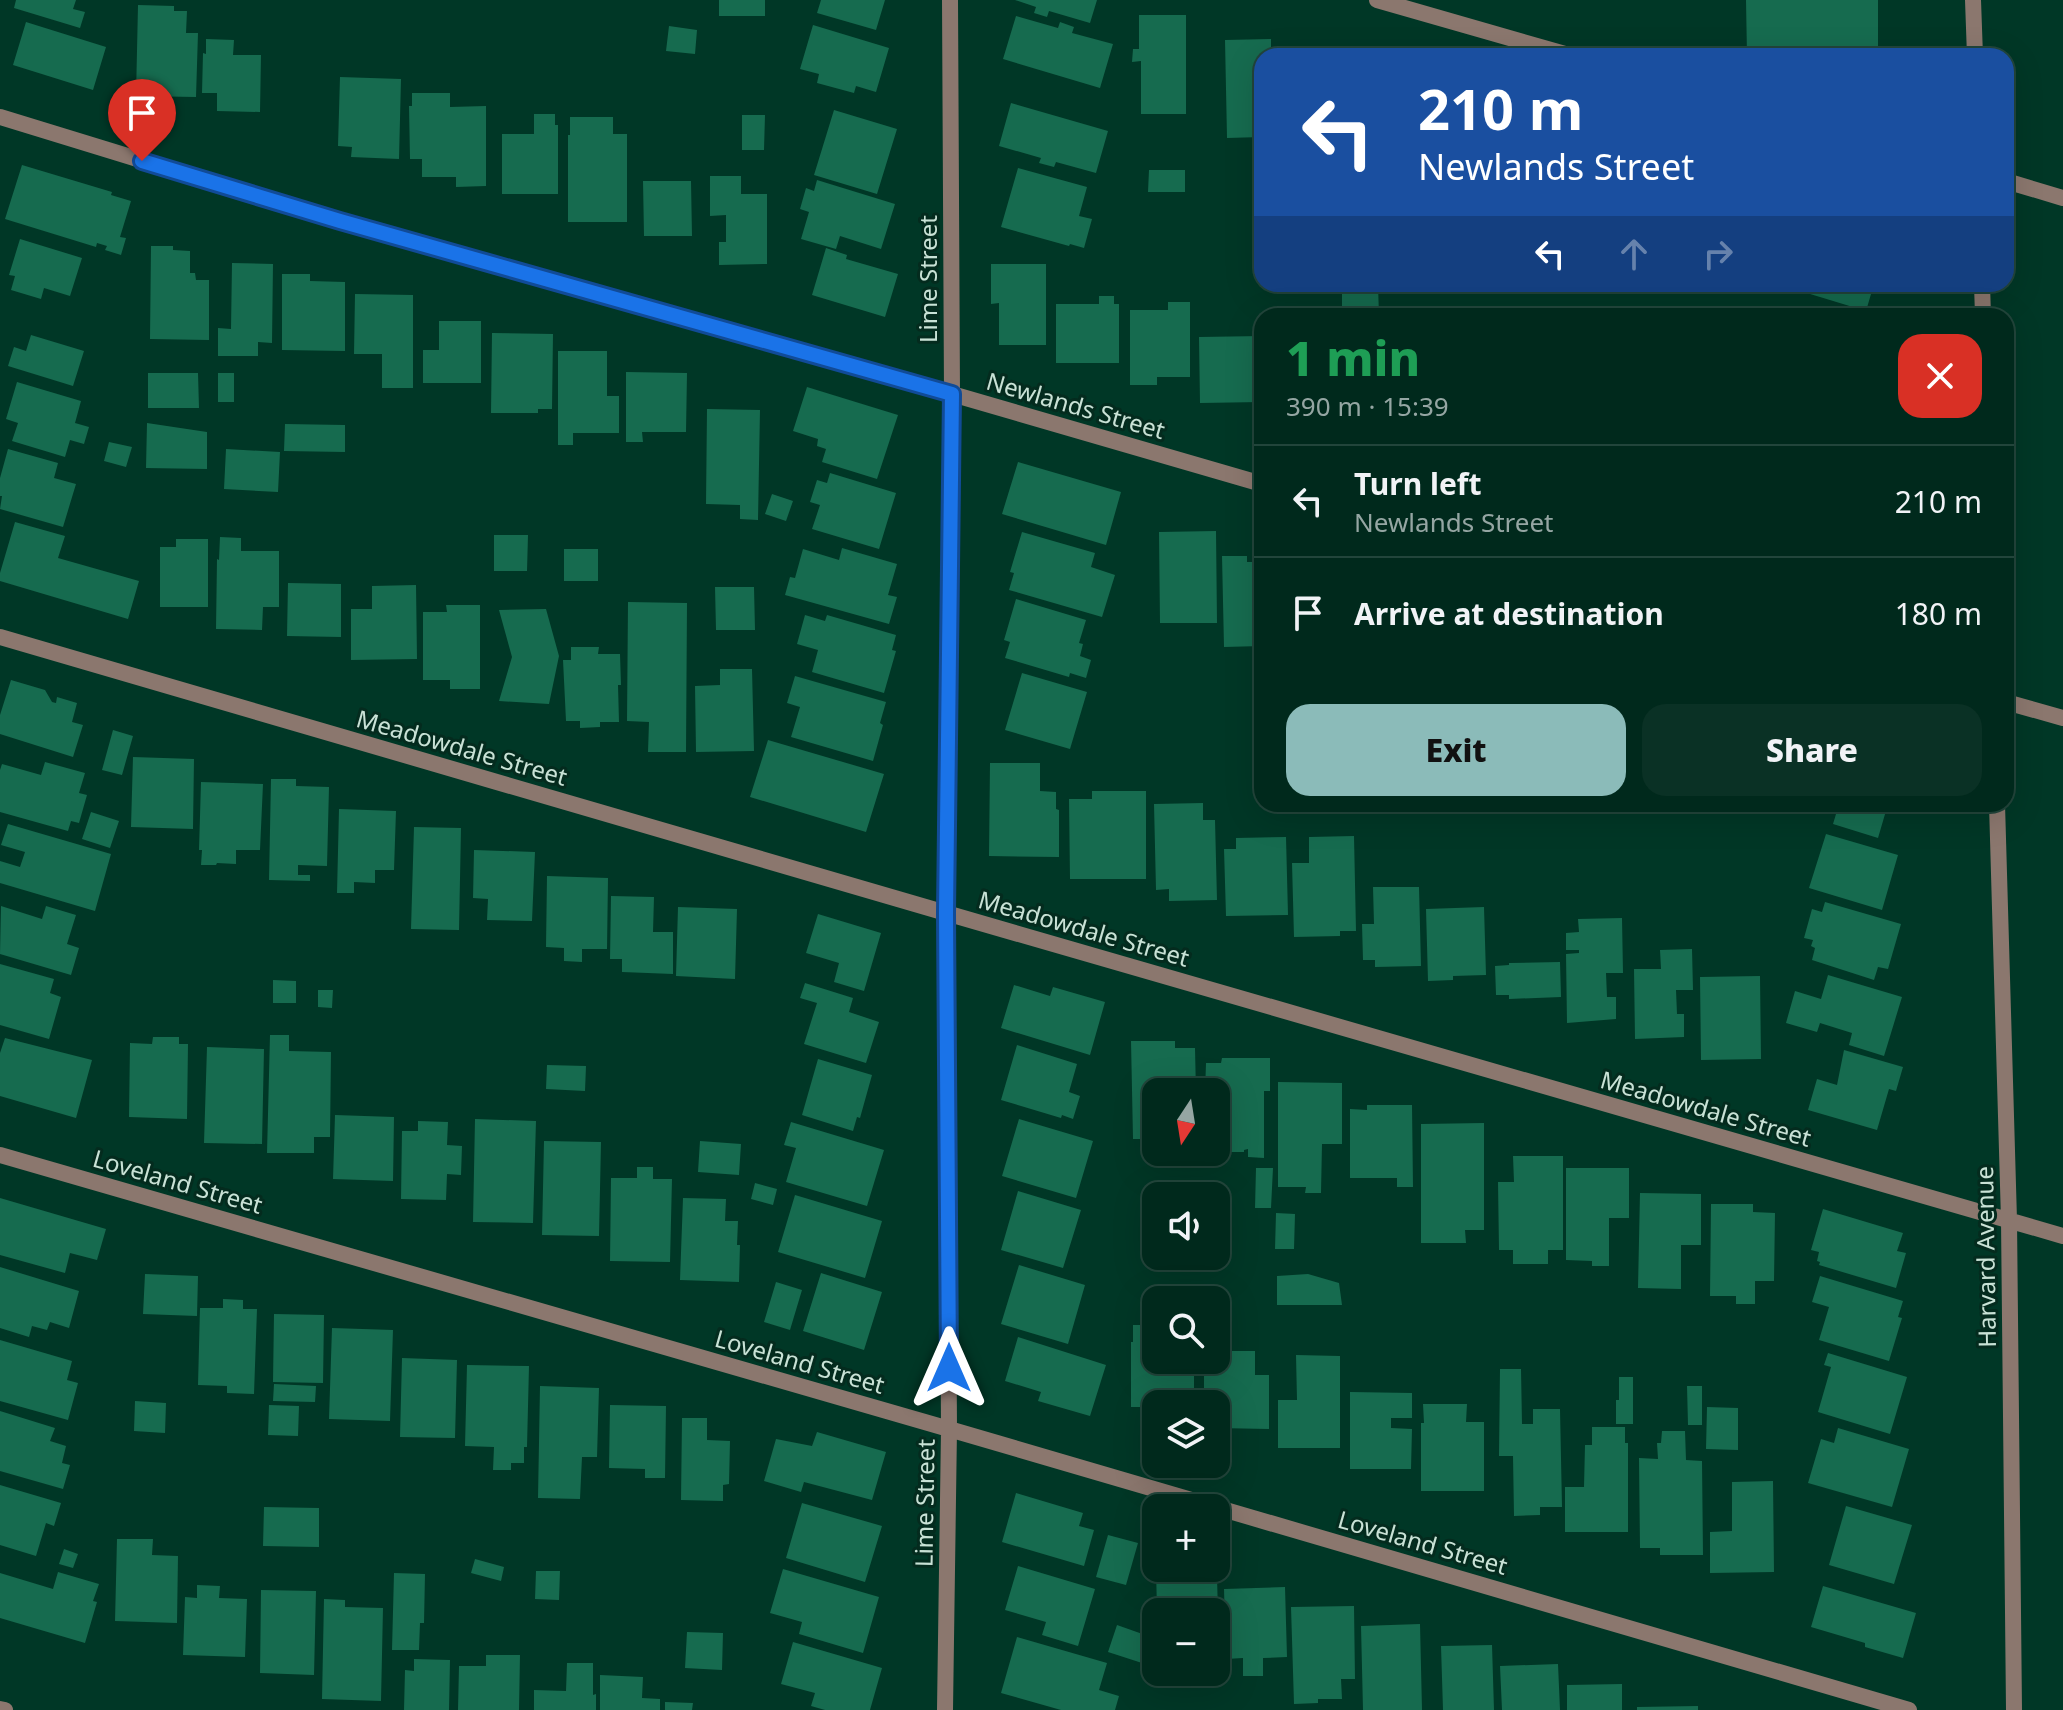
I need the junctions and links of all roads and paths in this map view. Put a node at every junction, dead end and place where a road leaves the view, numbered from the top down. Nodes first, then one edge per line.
1 (950, 0) edge
2 (1377, 0) edge
3 (1973, 0) edge
4 (1544, 48) edge
5 (1975, 48) edge
6 (0, 117) edge
7 (2014, 183) edge
8 (2063, 198) edge
9 (952, 394) junction
10 (1254, 482) edge
11 (0, 637) edge
12 (2014, 704) edge
13 (2063, 718) edge
14 (1997, 812) edge
15 (946, 913) junction
16 (0, 1155) edge
17 (2009, 1220) junction
18 (2063, 1236) edge
19 (949, 1429) junction
20 (945, 1710) edge
21 (1909, 1710) edge
22 (2014, 1710) edge

1 - 9 street, Lime Street
2 - 4 street
3 - 5 street
6 - 9 street, Newlands Street
7 - 8 street
9 - 10 street, Newlands Street
9 - 15 street, Lime Street
11 - 15 street, Meadowdale Street
12 - 13 street
14 - 17 street, Harvard Avenue
15 - 17 street, Meadowdale Street
15 - 19 street, Lime Street
16 - 19 street, Loveland Street
17 - 18 street, Meadowdale Street
17 - 22 street, Harvard Avenue
19 - 20 street, Lime Street
19 - 21 street, Loveland Street

